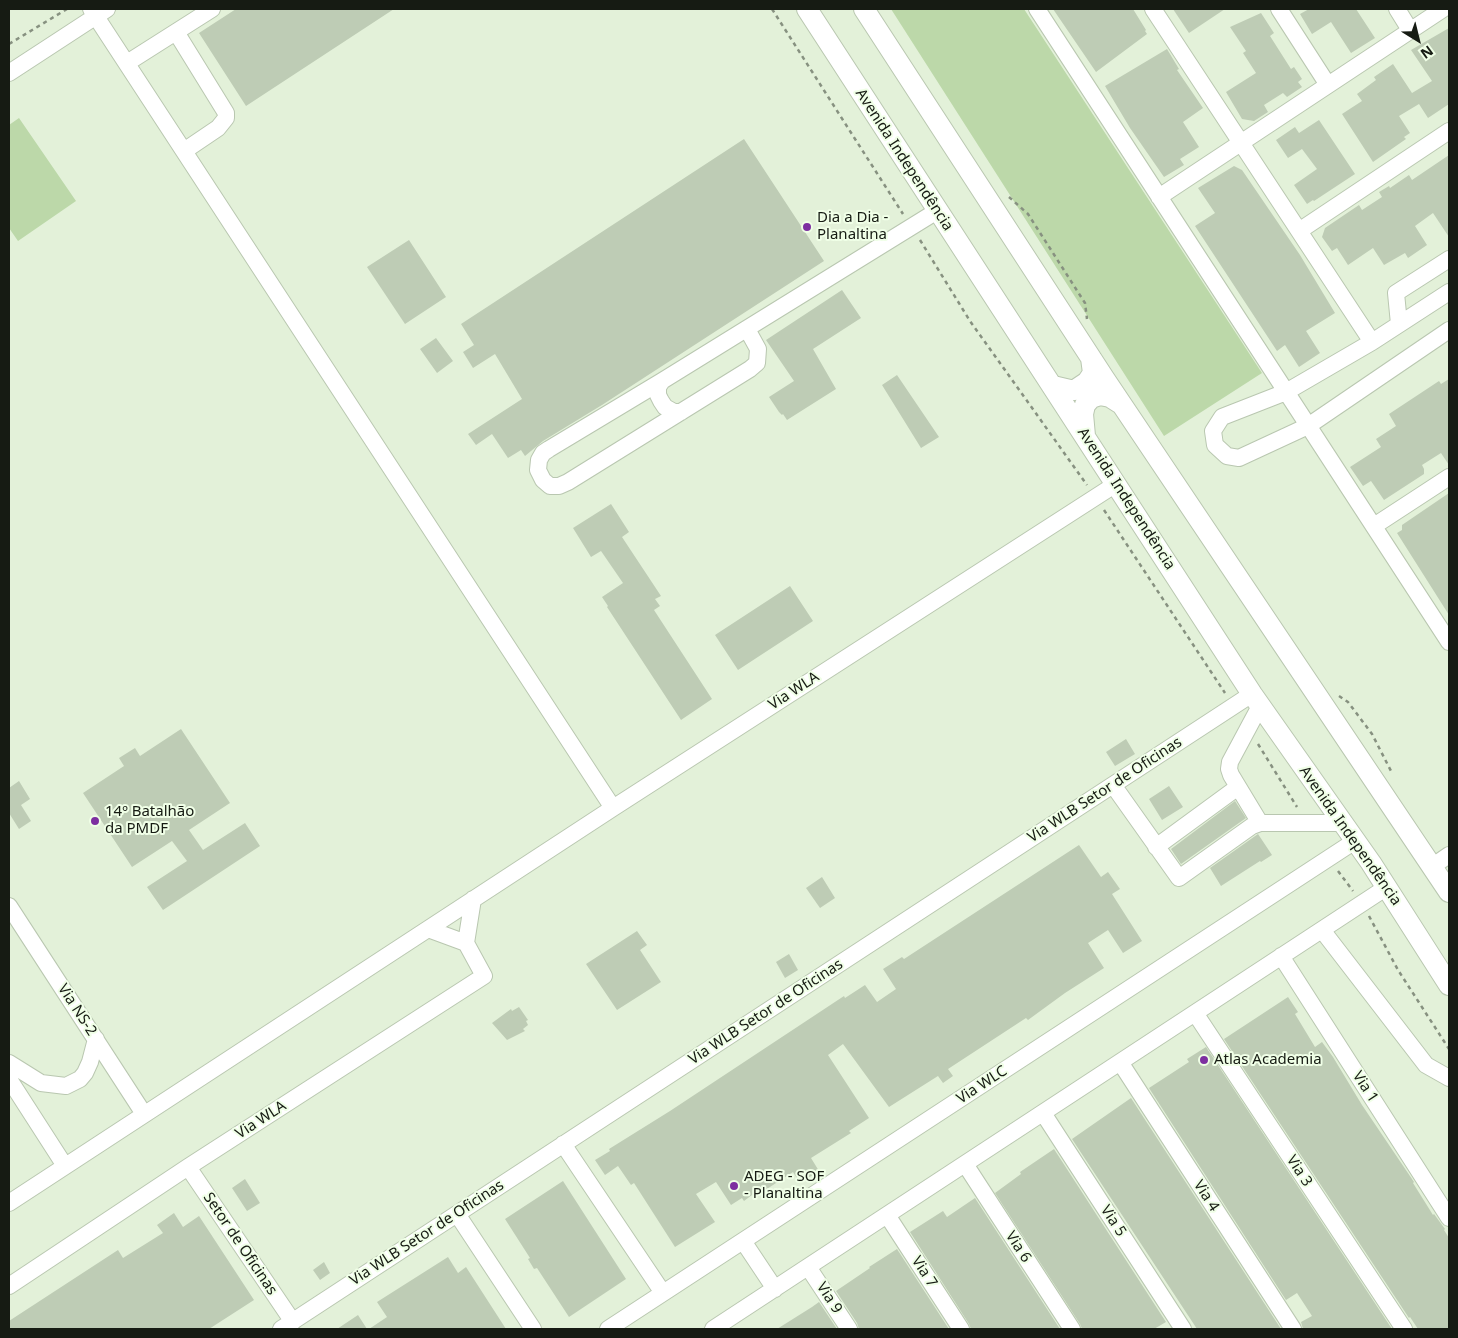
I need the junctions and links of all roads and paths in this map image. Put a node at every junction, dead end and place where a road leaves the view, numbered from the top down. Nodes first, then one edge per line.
1 (67, 9) edge
2 (212, 9) edge
3 (772, 9) edge
4 (807, 9) edge
5 (864, 9) edge
6 (1037, 9) edge
7 (1153, 9) edge
8 (1279, 9) edge
9 (1396, 9) edge
10 (1443, 9) edge
11 (98, 11) edge
12 (1410, 30) junction
13 (176, 32) junction
14 (9, 44) edge
15 (127, 63) junction
16 (9, 73) edge
17 (1328, 85) junction
18 (1449, 131) edge
19 (1241, 143) junction
20 (184, 151) junction
21 (1159, 197) junction
22 (937, 211) junction
23 (912, 227) junction
24 (1299, 231) junction
25 (1449, 259) edge
26 (1449, 292) edge
27 (1399, 324) junction
28 (747, 329) junction
29 (1449, 330) edge
30 (1372, 342) junction
31 (1091, 358) junction
32 (662, 382) junction
33 (1053, 386) junction
34 (1286, 392) junction
35 (1122, 404) junction
36 (681, 412) junction
37 (1308, 426) junction
38 (1085, 437) junction
39 (1449, 477) edge
40 (1116, 484) junction
41 (1095, 498) junction
42 (1374, 526) junction
43 (1449, 642) edge
44 (1256, 700) junction
45 (1234, 706) junction
46 (1248, 729) junction
47 (1113, 785) junction
48 (1238, 787) junction
49 (613, 808) junction
50 (1307, 822) junction
51 (1260, 823) junction
52 (1342, 823) junction
53 (1355, 841) junction
54 (1156, 847) junction
55 (1329, 858) junction
56 (1441, 860) edge
57 (1387, 887) junction
58 (1449, 892) edge
59 (473, 899) junction
60 (1362, 903) junction
61 (9, 906) edge
62 (428, 929) junction
63 (1322, 930) junction
64 (466, 943) junction
65 (1281, 956) junction
66 (1442, 965) edge
67 (1449, 985) edge
68 (1195, 1013) junction
69 (96, 1040) junction
70 (1449, 1049) edge
71 (1120, 1062) junction
72 (9, 1063) edge
73 (1449, 1078) edge
74 (9, 1079) edge
75 (1043, 1113) junction
76 (144, 1114) junction
77 (563, 1144) junction
78 (965, 1164) junction
79 (65, 1166) junction
80 (188, 1167) junction
81 (9, 1203) edge
82 (457, 1214) junction
83 (887, 1215) junction
84 (1449, 1218) edge
85 (743, 1241) junction
86 (808, 1267) junction
87 (9, 1286) edge
88 (775, 1289) junction
89 (663, 1294) junction
90 (735, 1324) edge
91 (287, 1325) edge
92 (533, 1329) edge
93 (608, 1329) edge
94 (713, 1329) edge
95 (849, 1329) edge
96 (961, 1329) edge
97 (1072, 1329) edge
98 (1183, 1329) edge
99 (1293, 1329) edge
100 (1404, 1329) edge

1 - 14 path
2 - 13 street
3 - 23 path
4 - 22 main road, Avenida Independência
5 - 31 main road
6 - 21 street
7 - 19 street
8 - 17 street
9 - 12 street
10 - 12 street
11 - 15 street
11 - 16 street
12 - 17 street
13 - 15 street
13 - 20 street
15 - 20 street
17 - 19 street
18 - 24 street
19 - 21 street
19 - 24 street
20 - 49 street
21 - 34 street
22 - 23 street
22 - 33 main road, Avenida Independência
23 - 28 street
23 - 41 path
24 - 30 street
25 - 27 street
26 - 27 street
27 - 30 street
28 - 32 street
28 - 36 street
29 - 37 street
30 - 34 street
31 - 33 main road
31 - 35 main road
32 - 36 street
32 - 36 street
33 - 38 main road, Avenida Independência
34 - 37 street
34 - 37 street
35 - 38 main road
35 - 56 main road
37 - 42 street
38 - 40 main road, Avenida Independência
39 - 42 street
40 - 41 street, Via WLA
40 - 44 main road, Avenida Independência
41 - 45 path
41 - 49 street, Via WLA
42 - 43 street
44 - 45 street, Via WLB Setor de Oficinas
44 - 46 street
44 - 52 main road, Avenida Independência
45 - 47 street, Via WLB Setor de Oficinas
46 - 48 street
46 - 50 path
47 - 54 street
47 - 77 street, Via WLB Setor de Oficinas
48 - 51 street
48 - 54 street
49 - 59 street, Via WLA
50 - 51 street
50 - 52 street
51 - 54 street
52 - 53 main road, Avenida Independência
53 - 55 street, Via WLC
53 - 57 main road, Avenida Independência
55 - 60 path
55 - 85 street, Via WLC
56 - 58 main road
57 - 60 street
57 - 66 main road, Avenida Independência
59 - 62 street, Via WLA
59 - 64 street
60 - 63 street
60 - 70 path
61 - 69 street, Via NS-2
62 - 64 street
62 - 76 street, Via WLA
63 - 65 street
63 - 73 street
64 - 80 street, Via WLA
65 - 68 street
65 - 84 street, Via 1
66 - 67 main road, Avenida Independência
68 - 71 street
68 - 100 street, Via 3
69 - 72 street
69 - 76 street, Via NS-2
71 - 75 street
71 - 99 street, Via 4
74 - 79 street
75 - 78 street
75 - 98 street, Via 5
76 - 79 street, Via WLA
77 - 82 street, Via WLB Setor de Oficinas
77 - 89 street
78 - 83 street
78 - 97 street, Via 6
79 - 81 street, Via WLA
80 - 87 street, Via WLA
80 - 91 street, Setor de Oficinas
82 - 91 street, Via WLB Setor de Oficinas
82 - 92 street
83 - 86 street
83 - 96 street, Via 7
85 - 88 street
85 - 89 street, Via WLC
86 - 88 street
86 - 95 street, Via 9
88 - 90 street
89 - 93 street, Via WLC
90 - 94 street

